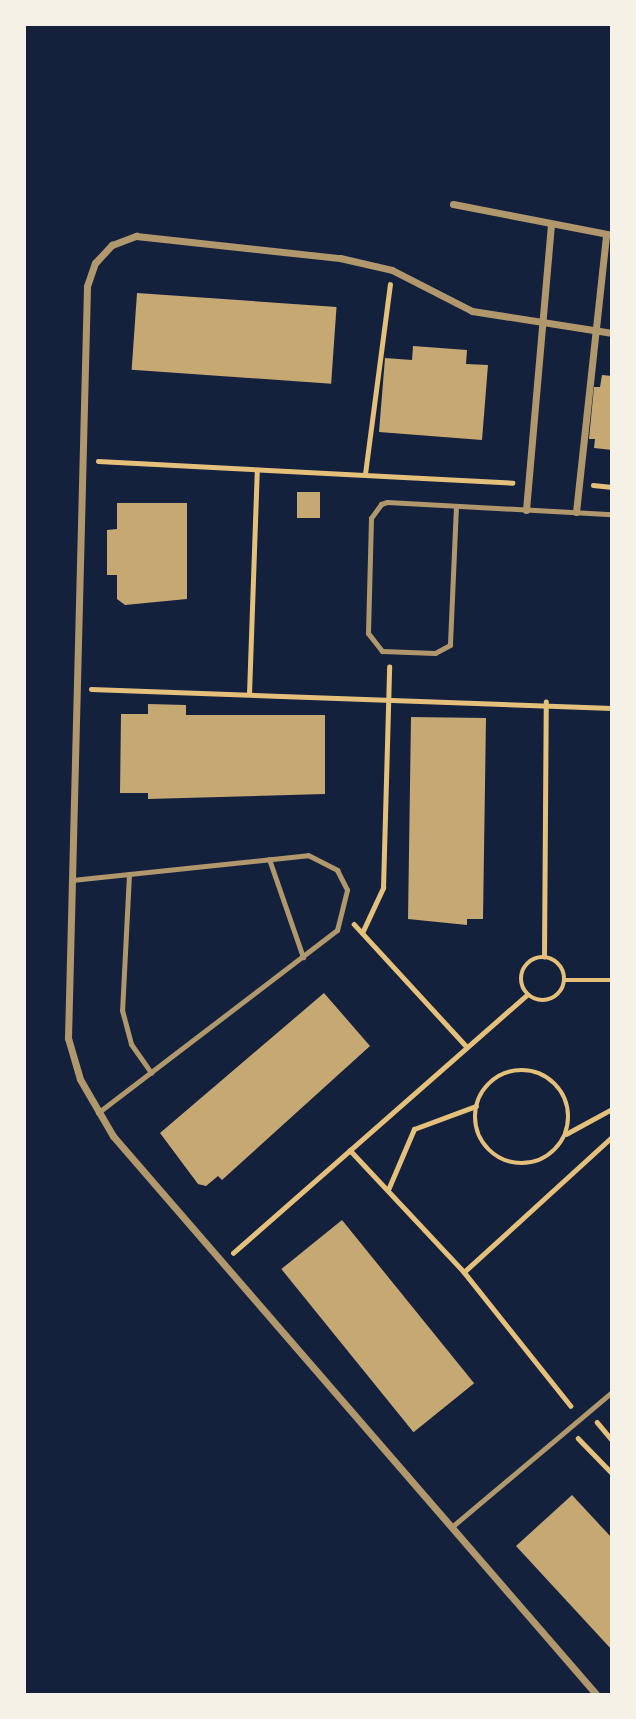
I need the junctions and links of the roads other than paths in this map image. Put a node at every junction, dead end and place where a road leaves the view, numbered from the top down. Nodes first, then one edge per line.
1 (453, 204) dead end
2 (551, 224) junction
3 (609, 235) edge
4 (545, 325) junction
5 (592, 331) junction
6 (611, 333) edge
7 (456, 506) junction
8 (526, 510) junction
9 (576, 512) junction
10 (611, 514) edge
11 (268, 859) junction
12 (130, 874) junction
13 (72, 880) junction
14 (303, 957) junction
15 (150, 1073) junction
16 (98, 1114) junction
17 (611, 1392) edge
18 (454, 1525) junction
19 (596, 1695) edge

1 - 2 street
2 - 3 street
2 - 4 street
3 - 5 street
4 - 5 street
4 - 8 street
4 - 13 street
5 - 6 street
5 - 9 street
7 - 7 lane
7 - 8 lane
8 - 9 lane
9 - 10 lane
11 - 12 lane
11 - 14 lane
11 - 14 lane
12 - 13 lane
12 - 15 lane
13 - 16 street
14 - 15 lane
15 - 16 lane
16 - 18 street
17 - 18 lane
18 - 19 street

